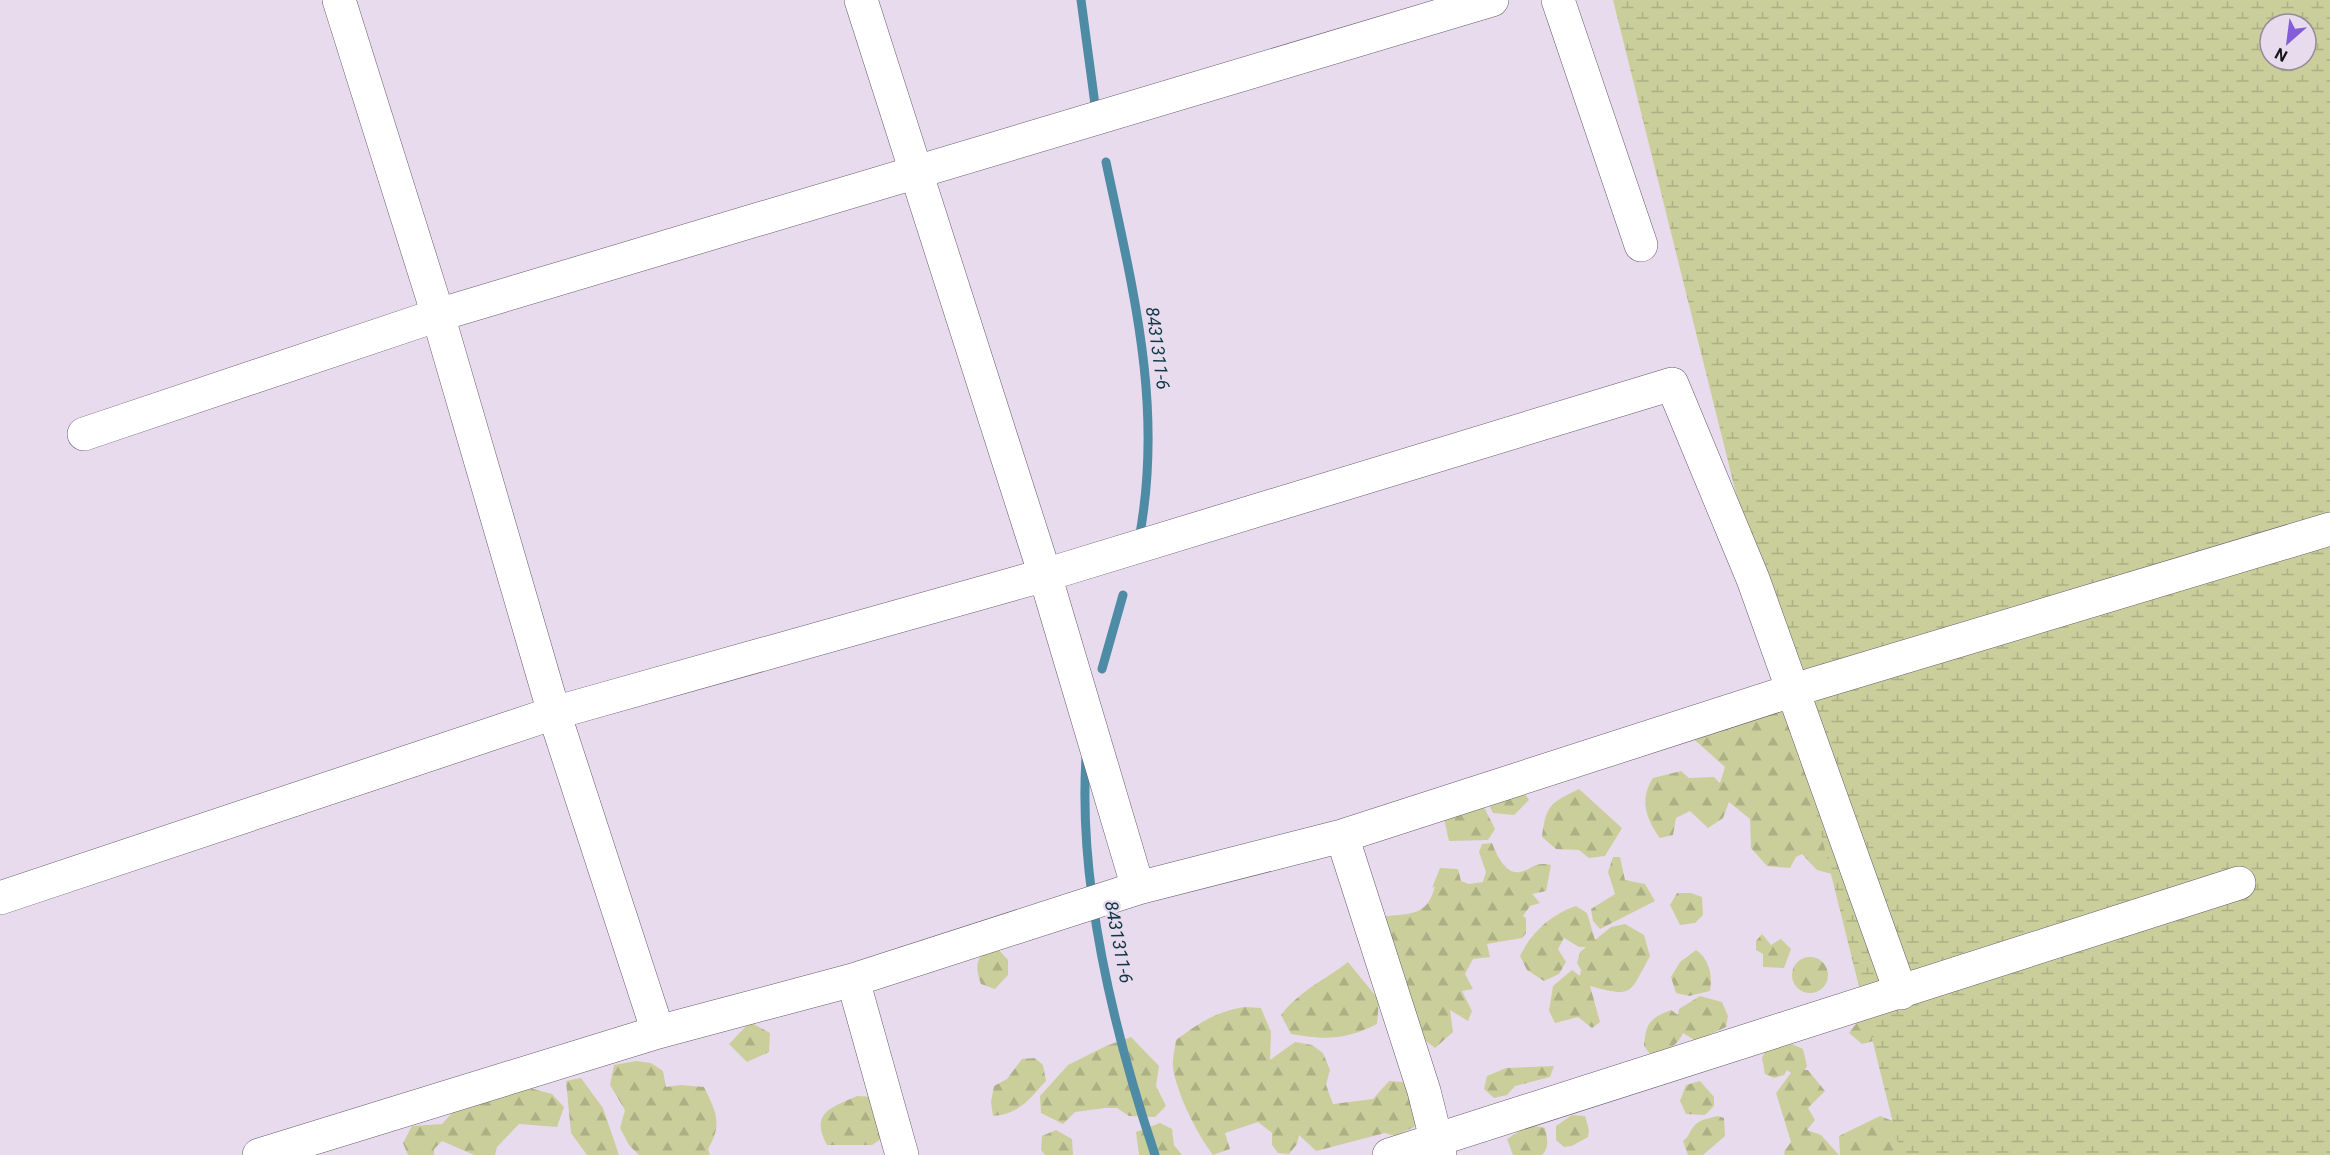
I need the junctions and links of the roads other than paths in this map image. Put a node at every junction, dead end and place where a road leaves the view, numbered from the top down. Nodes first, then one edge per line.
1 (339, 0) edge
2 (861, 0) edge
3 (1492, 0) edge
4 (1558, 0) edge
5 (915, 174) junction
6 (1641, 245) dead end
7 (438, 315) junction
8 (84, 434) dead end
9 (2330, 529) edge
10 (1045, 576) junction
11 (1794, 690) junction
12 (554, 713) junction
13 (1342, 836) junction
14 (2239, 883) dead end
15 (1138, 888) junction
16 (0, 898) edge
17 (853, 980) junction
18 (1900, 993) junction
19 (658, 1032) junction
20 (1438, 1148) edge
21 (259, 1155) edge
22 (902, 1155) edge
23 (1389, 1155) edge

1 - 7 street
2 - 5 street
3 - 5 street
4 - 6 street
5 - 7 street
5 - 10 street
7 - 8 street
7 - 12 street
9 - 11 street
10 - 11 street
10 - 12 street
10 - 15 street
11 - 13 street
11 - 18 street
12 - 16 street
12 - 19 street
13 - 15 street
13 - 20 street
14 - 18 street
15 - 17 street
17 - 19 street
17 - 22 street
18 - 20 street
19 - 21 street
20 - 23 street

